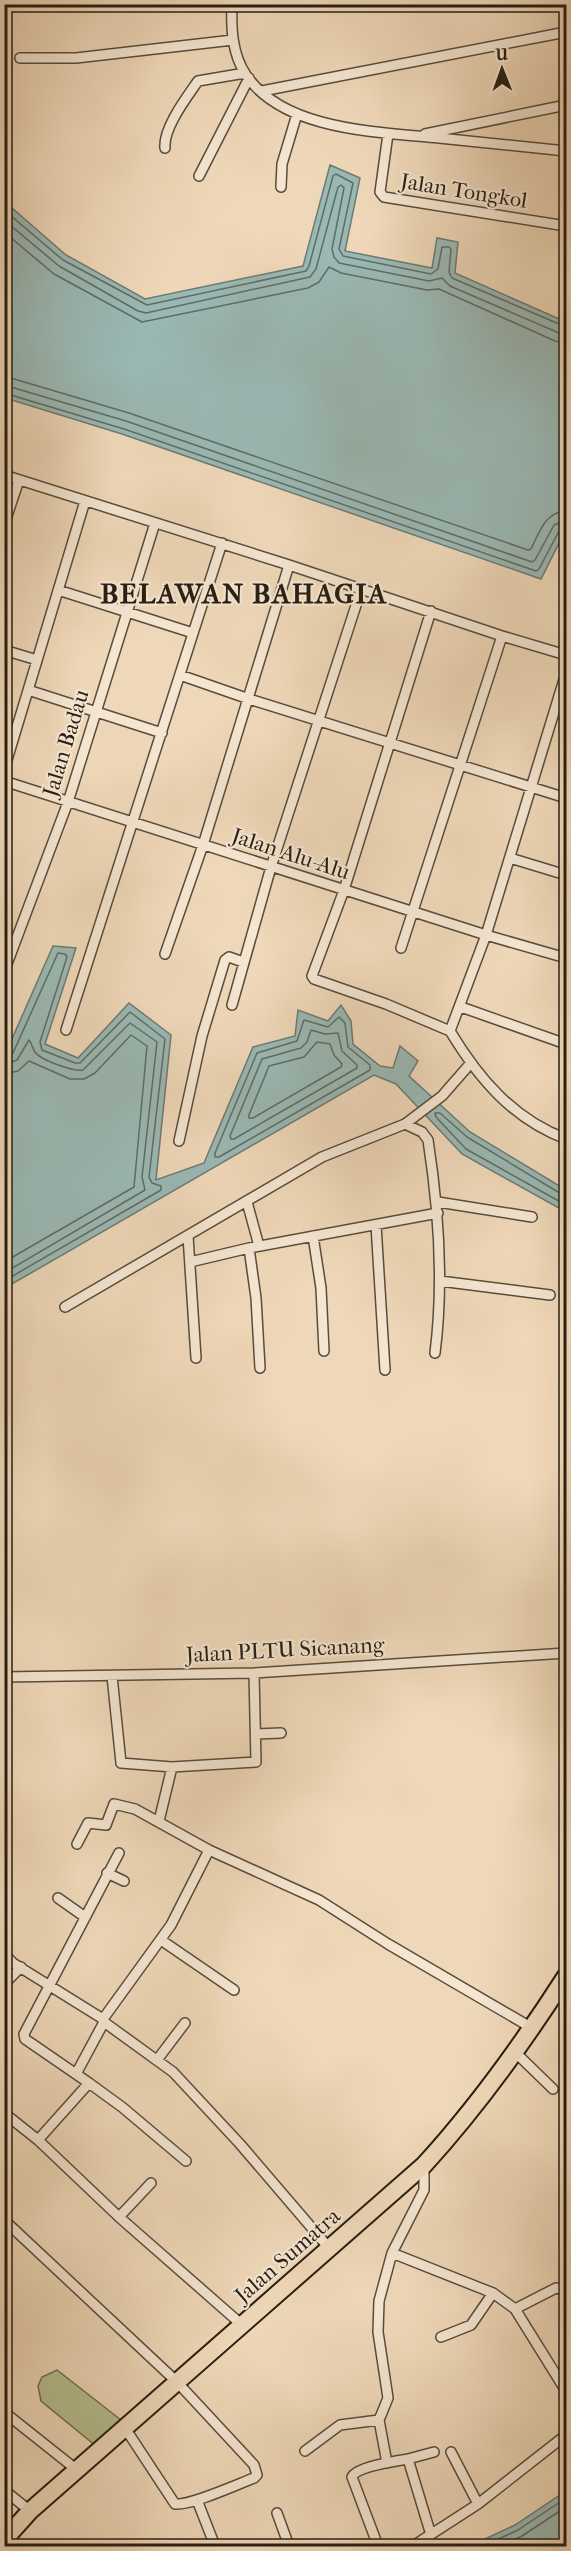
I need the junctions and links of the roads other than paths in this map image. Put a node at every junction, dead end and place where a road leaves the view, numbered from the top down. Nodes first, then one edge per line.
1 (232, 4) edge
2 (567, 32) edge
3 (233, 40) junction
4 (20, 58) dead end
5 (247, 76) junction
6 (262, 91) junction
7 (567, 105) edge
8 (297, 114) junction
9 (388, 134) junction
10 (417, 136) junction
11 (165, 148) dead end
12 (567, 151) edge
13 (199, 176) dead end
14 (281, 187) dead end
15 (567, 226) edge
16 (4, 475) edge
17 (19, 480) junction
18 (85, 501) junction
19 (155, 523) junction
20 (4, 525) edge
21 (222, 543) junction
22 (289, 565) junction
23 (58, 590) junction
24 (362, 590) junction
25 (431, 611) junction
26 (127, 612) junction
27 (194, 633) junction
28 (502, 636) junction
29 (4, 650) edge
30 (567, 655) edge
31 (37, 660) junction
32 (567, 673) edge
33 (180, 675) junction
34 (28, 690) junction
35 (249, 699) junction
36 (96, 712) junction
37 (318, 721) junction
38 (162, 733) junction
39 (390, 742) junction
40 (460, 766) junction
41 (4, 770) edge
42 (4, 781) edge
43 (532, 787) junction
44 (567, 798) edge
45 (68, 802) junction
46 (134, 823) junction
47 (203, 845) junction
48 (510, 858) junction
49 (271, 867) junction
50 (567, 875) edge
51 (344, 890) junction
52 (414, 912) junction
53 (486, 935) junction
54 (401, 948) dead end
55 (165, 954) dead end
56 (567, 958) edge
57 (243, 962) junction
58 (4, 972) edge
59 (232, 1005) dead end
60 (461, 1007) junction
61 (66, 1030) dead end
62 (450, 1031) junction
63 (567, 1044) edge
64 (470, 1064) junction
65 (405, 1124) junction
66 (567, 1139) edge
67 (179, 1141) dead end
68 (247, 1202) junction
69 (438, 1208) junction
70 (532, 1217) dead end
71 (376, 1225) junction
72 (188, 1236) junction
73 (313, 1236) junction
74 (259, 1246) junction
75 (249, 1248) junction
76 (190, 1262) junction
77 (440, 1281) junction
78 (550, 1294) dead end
79 (65, 1306) dead end
80 (324, 1351) dead end
81 (435, 1353) dead end
82 (196, 1358) dead end
83 (260, 1368) dead end
84 (386, 1370) dead end
85 (567, 1653) edge
86 (254, 1672) junction
87 (112, 1676) junction
88 (4, 1677) edge
89 (281, 1733) dead end
90 (256, 1734) junction
91 (172, 1767) junction
92 (159, 1821) junction
93 (77, 1844) dead end
94 (208, 1851) junction
95 (119, 1853) dead end
96 (107, 1873) junction
97 (124, 1881) dead end
98 (58, 1898) dead end
99 (85, 1917) junction
100 (161, 1940) junction
101 (4, 1954) edge
102 (21, 1967) junction
103 (567, 1976) edge
104 (50, 1983) junction
105 (4, 1984) edge
106 (234, 1990) dead end
107 (104, 2020) junction
108 (185, 2023) dead end
109 (532, 2028) junction
110 (516, 2053) junction
111 (157, 2060) junction
112 (76, 2074) junction
113 (89, 2083) junction
114 (553, 2090) dead end
115 (4, 2113) edge
116 (38, 2140) junction
117 (186, 2162) dead end
118 (424, 2165) junction
119 (151, 2183) dead end
120 (118, 2217) junction
121 (5, 2222) edge
122 (329, 2248) junction
123 (392, 2253) junction
124 (493, 2293) junction
125 (567, 2294) edge
126 (515, 2309) junction
127 (241, 2324) junction
128 (441, 2337) dead end
129 (177, 2382) junction
130 (567, 2391) edge
131 (4, 2412) edge
132 (379, 2420) junction
133 (125, 2428) junction
134 (567, 2435) edge
135 (304, 2451) dead end
136 (434, 2452) dead end
137 (452, 2452) dead end
138 (408, 2459) junction
139 (387, 2463) junction
140 (77, 2470) junction
141 (4, 2490) edge
142 (197, 2499) junction
143 (478, 2504) junction
144 (30, 2511) junction
145 (277, 2513) dead end
146 (431, 2535) junction
147 (4, 2540) edge
148 (215, 2547) edge
149 (289, 2547) edge
150 (378, 2547) edge
151 (413, 2547) edge

1 - 3 street
2 - 6 street
3 - 4 street
3 - 5 street
5 - 6 street
5 - 11 street
5 - 13 street
6 - 8 street
7 - 10 street
8 - 9 street
8 - 14 street
9 - 10 street
9 - 15 street, Jalan Tongkol
10 - 12 street
16 - 17 street
17 - 18 street
17 - 20 street
18 - 19 street
18 - 23 street
19 - 21 street
19 - 26 street, Jalan Badau
21 - 22 street
21 - 27 street
22 - 24 street
22 - 35 street
23 - 26 street
23 - 31 street
24 - 25 street
24 - 37 street
25 - 28 street
25 - 39 street
26 - 27 street
26 - 36 street, Jalan Badau
27 - 33 street
28 - 30 street
28 - 40 street
29 - 31 street
31 - 34 street
32 - 43 street
33 - 35 street
33 - 38 street
34 - 36 street
34 - 41 street
35 - 37 street
35 - 47 street
36 - 38 street
36 - 45 street, Jalan Badau
37 - 39 street
37 - 49 street
38 - 46 street
39 - 40 street
39 - 51 street
40 - 43 street
40 - 52 street
42 - 45 street, Jalan Alu-Alu
43 - 44 street
43 - 48 street
45 - 46 street, Jalan Alu-Alu
45 - 58 street, Jalan Badau
46 - 47 street, Jalan Alu-Alu
46 - 61 street
47 - 49 street, Jalan Alu-Alu
47 - 55 street
48 - 50 street
48 - 53 street
49 - 51 street, Jalan Alu-Alu
49 - 57 street
51 - 52 street, Jalan Alu-Alu
51 - 62 street
52 - 53 street, Jalan Alu-Alu
52 - 54 street
53 - 56 street, Jalan Alu-Alu
53 - 60 street
57 - 59 street
57 - 67 street
60 - 62 street
60 - 63 street
62 - 64 street
64 - 65 street
64 - 66 street
65 - 68 street
65 - 69 street
68 - 72 street
68 - 74 street
69 - 70 street
69 - 71 street
69 - 77 street
71 - 73 street
71 - 84 street
72 - 76 street
72 - 79 street
73 - 74 street
73 - 80 street
74 - 75 street
75 - 76 street
75 - 83 street
76 - 82 street
77 - 78 street
77 - 81 street
85 - 86 street, Jalan PLTU Sicanang
86 - 87 street, Jalan PLTU Sicanang
86 - 90 street
87 - 88 street, Jalan PLTU Sicanang
87 - 91 street
89 - 90 street
90 - 91 street
91 - 92 street
92 - 93 street
92 - 94 street
94 - 100 street
94 - 109 street
95 - 96 street
96 - 97 street
96 - 99 street
98 - 99 street
99 - 104 street
100 - 106 street
100 - 107 street
101 - 102 street
102 - 104 street
102 - 105 street
103 - 109 highway, Jalan Sumatra
104 - 107 street
104 - 112 street
107 - 111 street
107 - 112 street
108 - 111 street
109 - 110 highway, Jalan Sumatra
110 - 114 street
110 - 118 highway, Jalan Sumatra
111 - 122 street
112 - 113 street
113 - 116 street
113 - 117 street
115 - 116 street
116 - 120 street
118 - 122 highway, Jalan Sumatra
118 - 123 street
119 - 120 street
120 - 127 street
121 - 129 street
122 - 127 highway, Jalan Sumatra
123 - 124 street
123 - 132 street
124 - 126 street
124 - 128 street
125 - 126 street
126 - 130 street
127 - 129 highway, Jalan Sumatra
129 - 133 highway, Jalan Sumatra
129 - 142 street
131 - 140 street
132 - 135 street
132 - 139 street
133 - 140 highway, Jalan Sumatra
133 - 142 street
134 - 143 street
136 - 138 street
137 - 143 street
138 - 139 street
138 - 146 street
139 - 150 street
140 - 144 highway, Jalan Sumatra
141 - 144 street
142 - 148 street
143 - 146 street
144 - 147 highway, Jalan Sumatra
145 - 149 street
146 - 151 street

